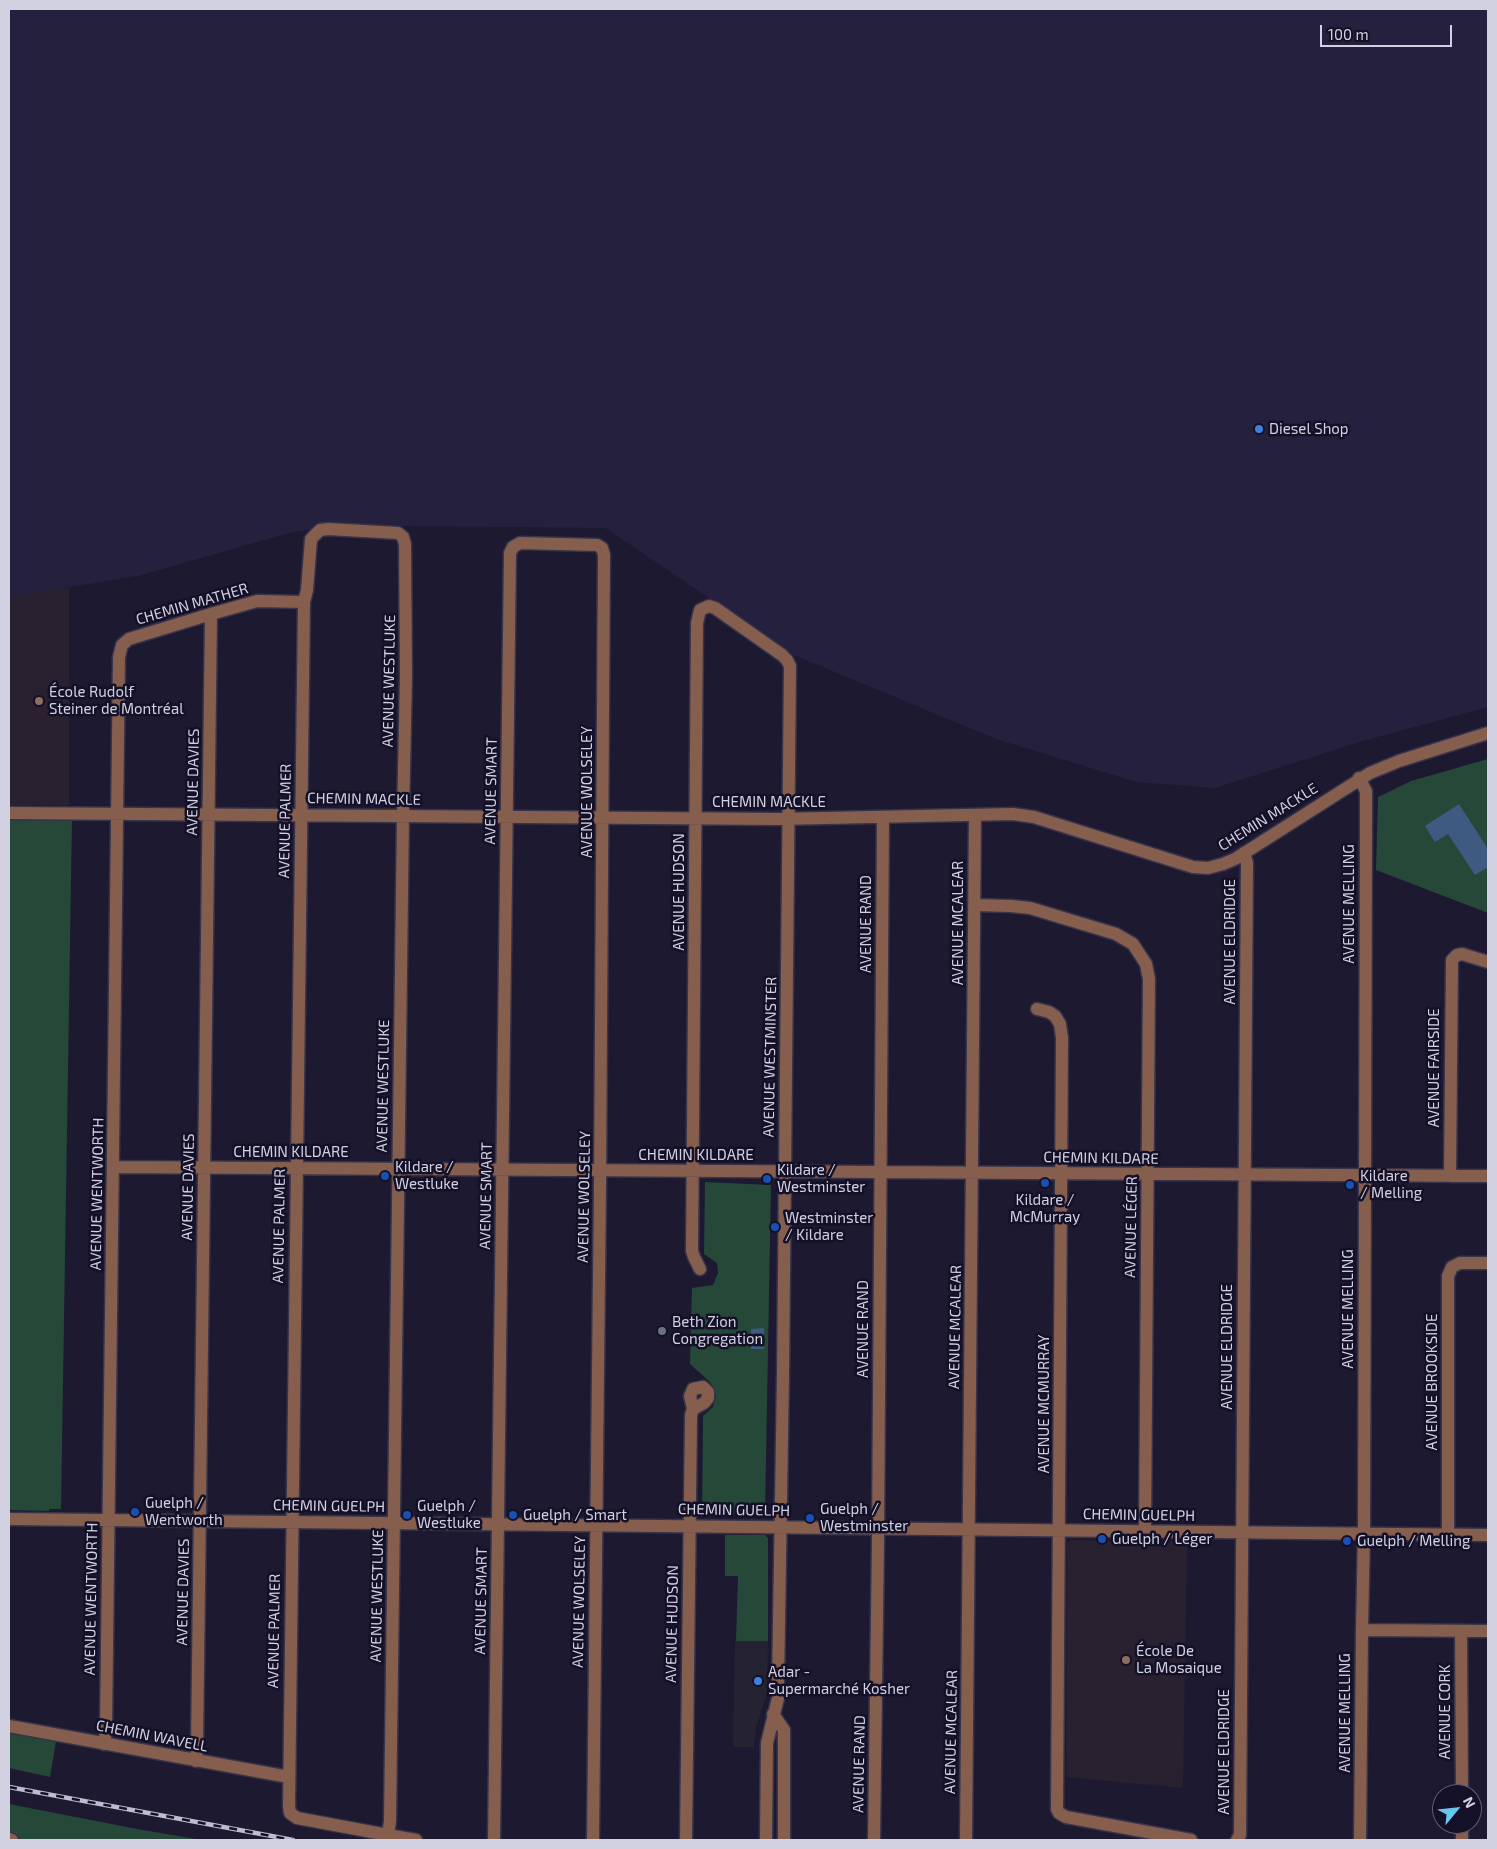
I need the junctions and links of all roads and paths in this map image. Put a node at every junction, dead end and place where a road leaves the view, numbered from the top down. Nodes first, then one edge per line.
1 (355, 530) joint
2 (510, 553) joint
3 (304, 602) junction
4 (698, 613) joint
5 (211, 614) junction
6 (122, 645) joint
7 (1488, 733) edge
8 (1360, 778) junction
9 (9, 813) edge
10 (118, 814) junction
11 (210, 815) junction
12 (301, 815) junction
13 (975, 815) junction
14 (403, 816) junction
15 (507, 817) junction
16 (883, 817) junction
17 (603, 818) junction
18 (696, 818) junction
19 (788, 819) junction
20 (1244, 853) junction
21 (974, 904) junction
22 (1488, 962) edge
23 (1037, 1009) dead end
24 (113, 1167) junction
25 (205, 1168) junction
26 (296, 1168) junction
27 (398, 1169) junction
28 (503, 1170) junction
29 (692, 1170) junction
30 (600, 1171) junction
31 (785, 1172) junction
32 (880, 1173) junction
33 (972, 1173) junction
34 (1062, 1174) junction
35 (1148, 1175) junction
36 (1245, 1175) junction
37 (1364, 1175) junction
38 (1450, 1176) junction
39 (1488, 1176) edge
40 (1488, 1263) edge
41 (700, 1269) dead end
42 (694, 1408) dead end
43 (9, 1519) edge
44 (108, 1520) junction
45 (200, 1520) junction
46 (292, 1522) junction
47 (394, 1523) junction
48 (498, 1524) junction
49 (597, 1525) junction
50 (690, 1526) junction
51 (781, 1527) junction
52 (878, 1528) junction
53 (970, 1529) junction
54 (1059, 1530) junction
55 (1145, 1531) junction
56 (1242, 1532) junction
57 (1364, 1533) junction
58 (1448, 1535) junction
59 (1488, 1535) edge
60 (1362, 1630) junction
61 (1461, 1631) junction
62 (1488, 1631) edge
63 (773, 1714) junction
64 (9, 1726) edge
65 (104, 1744) junction
66 (196, 1761) junction
67 (289, 1777) junction
68 (1462, 1784) edge
69 (388, 1835) junction
70 (9, 1839) edge
71 (12, 1840) edge
72 (416, 1840) edge
73 (494, 1840) edge
74 (593, 1840) edge
75 (686, 1840) edge
76 (766, 1840) edge
77 (784, 1840) edge
78 (874, 1840) edge
79 (966, 1840) edge
80 (1191, 1840) edge
81 (1237, 1840) edge
82 (1360, 1840) edge

1 - 3 street, AVENUE PALMER
1 - 14 street, AVENUE WESTLUKE
2 - 15 street, AVENUE SMART
2 - 17 street, AVENUE WOLSELEY
3 - 5 street, CHEMIN MATHER
3 - 12 street, AVENUE PALMER
4 - 18 street, AVENUE HUDSON
4 - 19 street, AVENUE WESTMINSTER
5 - 6 street, CHEMIN MATHER
5 - 11 street, AVENUE DAVIES
6 - 10 street, AVENUE WENTWORTH
7 - 8 street, CHEMIN MACKLE
8 - 20 street, CHEMIN MACKLE
8 - 37 street, AVENUE MELLING
9 - 10 street, CHEMIN MACKLE
10 - 11 street, CHEMIN MACKLE
10 - 24 street, AVENUE WENTWORTH
11 - 12 street, CHEMIN MACKLE
11 - 25 street, AVENUE DAVIES
12 - 14 street, CHEMIN MACKLE
12 - 26 street, AVENUE PALMER
13 - 16 street, CHEMIN MACKLE
13 - 20 street, CHEMIN MACKLE
13 - 21 street, AVENUE MCALEAR
14 - 15 street, CHEMIN MACKLE
14 - 27 street, AVENUE WESTLUKE
15 - 17 street, CHEMIN MACKLE
15 - 28 street, AVENUE SMART
16 - 19 street, CHEMIN MACKLE
16 - 32 street, AVENUE RAND
17 - 18 street, CHEMIN MACKLE
17 - 30 street, AVENUE WOLSELEY
18 - 19 street, CHEMIN MACKLE
18 - 29 street, AVENUE HUDSON
19 - 31 street, AVENUE WESTMINSTER
20 - 36 street, AVENUE ELDRIDGE
21 - 33 street, AVENUE MCALEAR
21 - 35 street, AVENUE LÉGER
22 - 38 street, AVENUE FAIRSIDE
23 - 34 street, AVENUE MCMURRAY
24 - 25 street, CHEMIN KILDARE
24 - 44 street, AVENUE WENTWORTH
25 - 26 street, CHEMIN KILDARE
25 - 45 street, AVENUE DAVIES
26 - 27 street, CHEMIN KILDARE
26 - 46 street, AVENUE PALMER
27 - 28 street, CHEMIN KILDARE
27 - 47 street, AVENUE WESTLUKE
28 - 30 street, CHEMIN KILDARE
28 - 48 street, AVENUE SMART
29 - 30 street, CHEMIN KILDARE
29 - 31 street, CHEMIN KILDARE
29 - 41 street, AVENUE HUDSON
30 - 49 street, AVENUE WOLSELEY
31 - 32 street, CHEMIN KILDARE
31 - 51 street, AVENUE WESTMINSTER
32 - 33 street, CHEMIN KILDARE
32 - 52 street, AVENUE RAND
33 - 34 street, CHEMIN KILDARE
33 - 53 street, AVENUE MCALEAR
34 - 35 street, CHEMIN KILDARE
34 - 54 street, AVENUE MCMURRAY
35 - 36 street, CHEMIN KILDARE
35 - 55 street, AVENUE LÉGER
36 - 37 street, CHEMIN KILDARE
36 - 56 street, AVENUE ELDRIDGE
37 - 38 street, CHEMIN KILDARE
37 - 57 street, AVENUE MELLING
38 - 39 street, CHEMIN KILDARE
40 - 58 street, AVENUE BROOKSIDE
42 - 50 street, AVENUE HUDSON
43 - 44 street, CHEMIN GUELPH
44 - 45 street, CHEMIN GUELPH
44 - 65 street, AVENUE WENTWORTH
45 - 46 street, CHEMIN GUELPH
45 - 66 street, AVENUE DAVIES
46 - 47 street, CHEMIN GUELPH
46 - 67 street, AVENUE PALMER
47 - 48 street, CHEMIN GUELPH
47 - 69 street, AVENUE WESTLUKE
48 - 49 street, CHEMIN GUELPH
48 - 73 street, AVENUE SMART
49 - 50 street, CHEMIN GUELPH
49 - 74 street, AVENUE WOLSELEY
50 - 51 street, CHEMIN GUELPH
50 - 75 street, AVENUE HUDSON
51 - 52 street, CHEMIN GUELPH
51 - 63 street, AVENUE WESTMINSTER
52 - 53 street, CHEMIN GUELPH
52 - 78 street, AVENUE RAND
53 - 54 street, CHEMIN GUELPH
53 - 79 street, AVENUE MCALEAR
54 - 55 street, CHEMIN GUELPH
54 - 80 street, AVENUE MCMURRAY
55 - 56 street, CHEMIN GUELPH
56 - 57 street, CHEMIN GUELPH
56 - 81 street, AVENUE ELDRIDGE
57 - 58 street, CHEMIN GUELPH
57 - 60 street, AVENUE MELLING
58 - 59 street, CHEMIN GUELPH
60 - 61 street
60 - 82 street, AVENUE MELLING
61 - 62 street
61 - 68 street, AVENUE CORK
63 - 76 street, AVENUE WESTMINSTER
63 - 77 street
64 - 65 street, CHEMIN WAVELL
65 - 66 street, CHEMIN WAVELL
66 - 67 street, CHEMIN WAVELL
67 - 69 street, AVENUE PALMER
69 - 72 street
70 - 71 street

